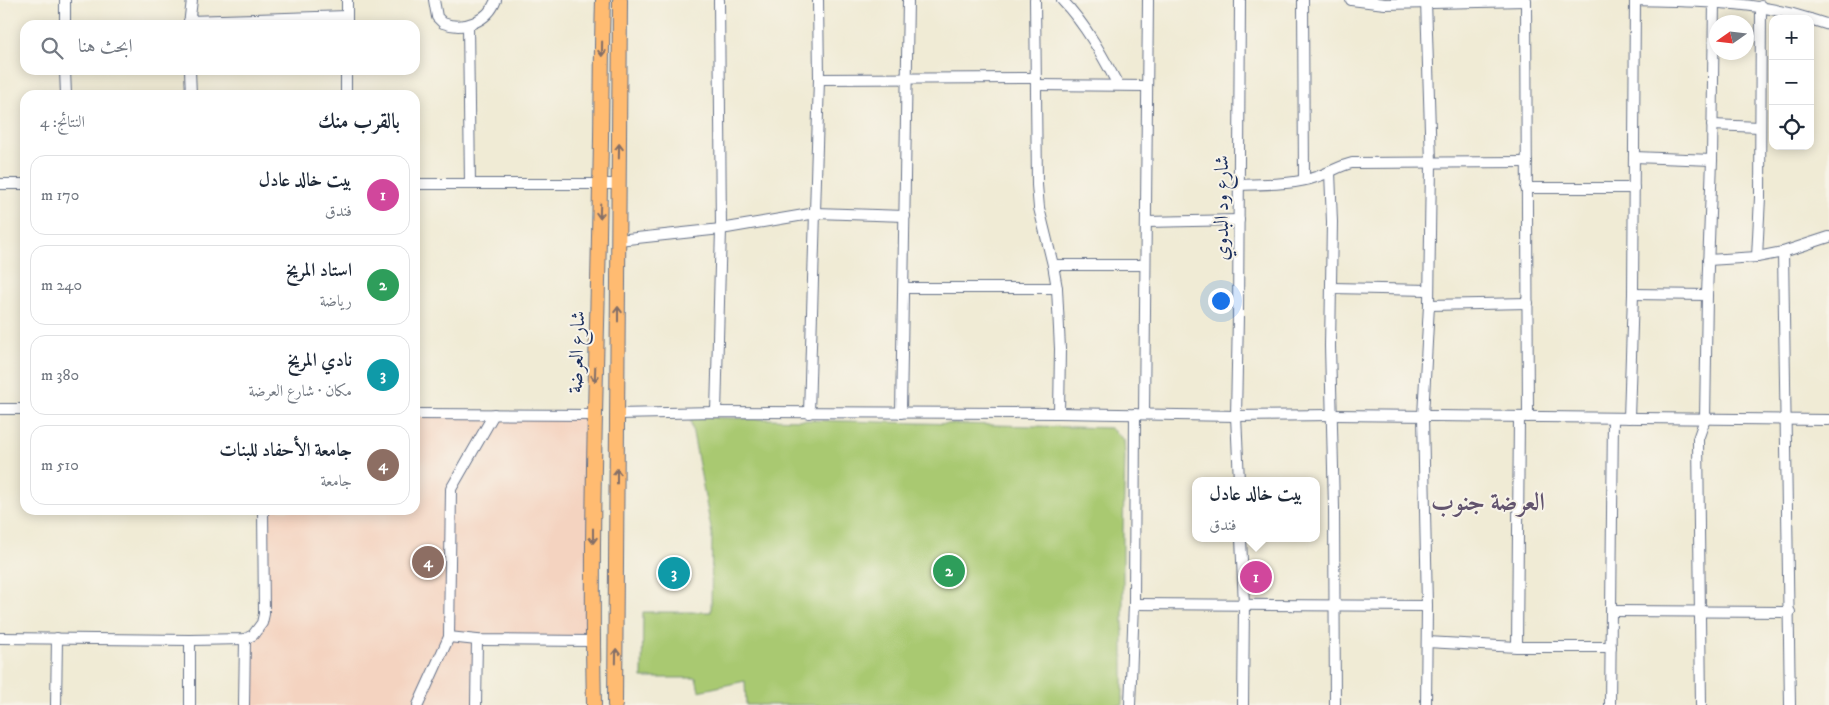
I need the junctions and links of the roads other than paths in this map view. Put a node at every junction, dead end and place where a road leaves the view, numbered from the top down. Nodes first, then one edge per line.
1 (65, 0) edge
2 (192, 0) edge
3 (347, 0) edge
4 (434, 0) edge
5 (496, 0) edge
6 (603, 0) edge
7 (620, 0) edge
8 (719, 0) edge
9 (818, 0) edge
10 (908, 0) edge
11 (1034, 0) edge
12 (1062, 0) edge
13 (1148, 0) edge
14 (1240, 0) edge
15 (1303, 0) edge
16 (1351, 0) edge
17 (1636, 0) edge
18 (1526, 1) edge
19 (1714, 1) edge
20 (1426, 2) edge
21 (1783, 5) edge
22 (1761, 6) junction
23 (1802, 15) edge
24 (65, 20) edge
25 (189, 20) edge
26 (347, 20) edge
27 (1814, 20) edge
28 (468, 25) junction
29 (1829, 25) edge
30 (65, 75) edge
31 (190, 75) edge
32 (346, 75) edge
33 (907, 77) junction
34 (819, 79) junction
35 (1036, 81) junction
36 (1118, 85) junction
37 (1146, 86) junction
38 (66, 90) edge
39 (191, 90) edge
40 (346, 90) edge
41 (1712, 125) junction
42 (1760, 127) junction
43 (1634, 157) junction
44 (1712, 160) junction
45 (1527, 162) junction
46 (1432, 163) junction
47 (1330, 172) junction
48 (1304, 180) junction
49 (0, 184) edge
50 (20, 184) edge
51 (420, 184) edge
52 (470, 184) junction
53 (600, 184) junction
54 (618, 184) junction
55 (1239, 186) junction
56 (1526, 188) junction
57 (1634, 188) junction
58 (816, 213) junction
59 (905, 216) junction
60 (1238, 220) junction
61 (1146, 222) junction
62 (721, 229) junction
63 (1829, 237) edge
64 (618, 240) junction
65 (1783, 252) junction
66 (1757, 257) junction
67 (1708, 260) junction
68 (1054, 265) junction
69 (1145, 265) junction
70 (904, 288) junction
71 (1057, 288) junction
72 (1332, 288) junction
73 (1429, 290) junction
74 (1633, 294) junction
75 (1707, 295) junction
76 (1528, 303) junction
77 (1430, 305) junction
78 (0, 409) edge
79 (20, 409) edge
80 (716, 412) junction
81 (809, 413) junction
82 (1059, 413) junction
83 (420, 414) edge
84 (494, 414) junction
85 (617, 414) junction
86 (901, 414) junction
87 (1139, 414) junction
88 (594, 415) junction
89 (1332, 415) junction
90 (1236, 416) junction
91 (1423, 416) junction
92 (1524, 417) junction
93 (1613, 418) junction
94 (1629, 418) junction
95 (1705, 418) junction
96 (1785, 418) junction
97 (1829, 420) edge
98 (1239, 477) edge
99 (263, 515) edge
100 (1241, 542) edge
101 (1134, 604) junction
102 (1244, 605) junction
103 (1334, 606) junction
104 (1427, 606) junction
105 (1612, 611) junction
106 (1790, 612) junction
107 (1700, 613) junction
108 (449, 637) junction
109 (0, 638) edge
110 (57, 638) junction
111 (190, 640) junction
112 (245, 640) junction
113 (477, 640) junction
114 (592, 641) junction
115 (1427, 642) junction
116 (1517, 647) junction
117 (1611, 647) junction
118 (56, 705) edge
119 (190, 705) edge
120 (244, 705) edge
121 (418, 705) edge
122 (476, 705) edge
123 (594, 705) edge
124 (615, 705) edge
125 (1130, 705) edge
126 (1243, 705) edge
127 (1335, 705) edge
128 (1426, 705) edge
129 (1610, 705) edge
130 (1701, 705) edge
131 (1790, 705) edge

1 - 24 street
2 - 25 street
3 - 26 street
4 - 28 street
5 - 28 street
6 -> 53 main road, شارع العرضة
54 -> 7 main road, شارع العرضة
8 - 62 street
9 - 34 street
10 - 33 street
11 - 35 street
12 - 36 street
13 - 37 street
14 - 55 street, شارع ود البدوي
15 - 48 street
16 - 20 street
17 - 19 street
17 - 43 street
18 - 20 street
18 - 45 street
19 - 22 street
19 - 41 street
20 - 46 street
21 - 22 street
21 - 23 street
22 - 42 street
27 - 29 street
28 - 52 street
30 - 38 street
31 - 39 street
32 - 40 street
33 - 34 street
33 - 35 street
33 - 59 street
34 - 58 street
35 - 36 street
35 - 68 street
36 - 37 street
37 - 61 street
41 - 42 street
41 - 44 street
42 - 66 street
43 - 44 street
43 - 57 street
44 - 67 street
45 - 46 street
45 - 56 street
46 - 47 street
46 - 73 street
47 - 48 street
47 - 72 street
48 - 55 street
49 - 50 street
51 - 52 street
52 - 53 street
53 - 54 street
53 -> 88 main road, شارع العرضة
54 - 64 main road, شارع العرضة
55 - 60 street, شارع ود البدوي
56 - 57 street
56 - 76 street
57 - 74 street
58 - 59 street
58 - 62 street
58 - 81 street
59 - 70 street
60 - 61 street
60 - 90 street, شارع ود البدوي
61 - 69 street
62 - 64 street
62 - 80 street
63 - 65 street
85 -> 64 main road, شارع العرضة
65 - 66 street
65 - 96 street
66 - 67 street
67 - 75 street
68 - 69 street
68 - 71 street
69 - 87 street
70 - 71 street
70 - 86 street
71 - 82 street
72 - 73 street
72 - 89 street
73 - 77 street
74 - 75 street
74 - 94 street
75 - 95 street
76 - 77 street
76 - 92 street
77 - 91 street
78 - 79 street
80 - 81 street
80 - 85 street
81 - 86 street
82 - 86 street
82 - 87 street
83 - 84 street
84 - 88 street
84 - 108 street
124 -> 85 main road, شارع العرضة
87 - 90 street
87 - 101 street
88 -> 114 main road, شارع العرضة
89 - 90 street
89 - 91 street
89 - 103 street
90 - 98 street, شارع ود البدوي
91 - 92 street
91 - 104 street
92 - 93 street
92 - 116 street
93 - 94 street
93 - 105 street
94 - 95 street
95 - 96 street
95 - 107 street
96 - 97 street
96 - 106 street
99 - 112 street
100 - 102 street
101 - 102 street
101 - 125 street
102 - 103 street
102 - 126 street
103 - 104 street
103 - 127 street
104 - 115 street
105 - 107 street
105 - 117 street
106 - 107 street
106 - 131 street
107 - 130 street
108 - 113 street
108 - 121 street
109 - 110 street
110 - 111 street
110 - 118 street
111 - 112 street
111 - 119 street
112 - 120 street
113 - 114 street
113 - 122 street
114 - 123 main road, شارع العرضة
115 - 116 street
115 - 128 street
116 - 117 street
117 - 129 street

